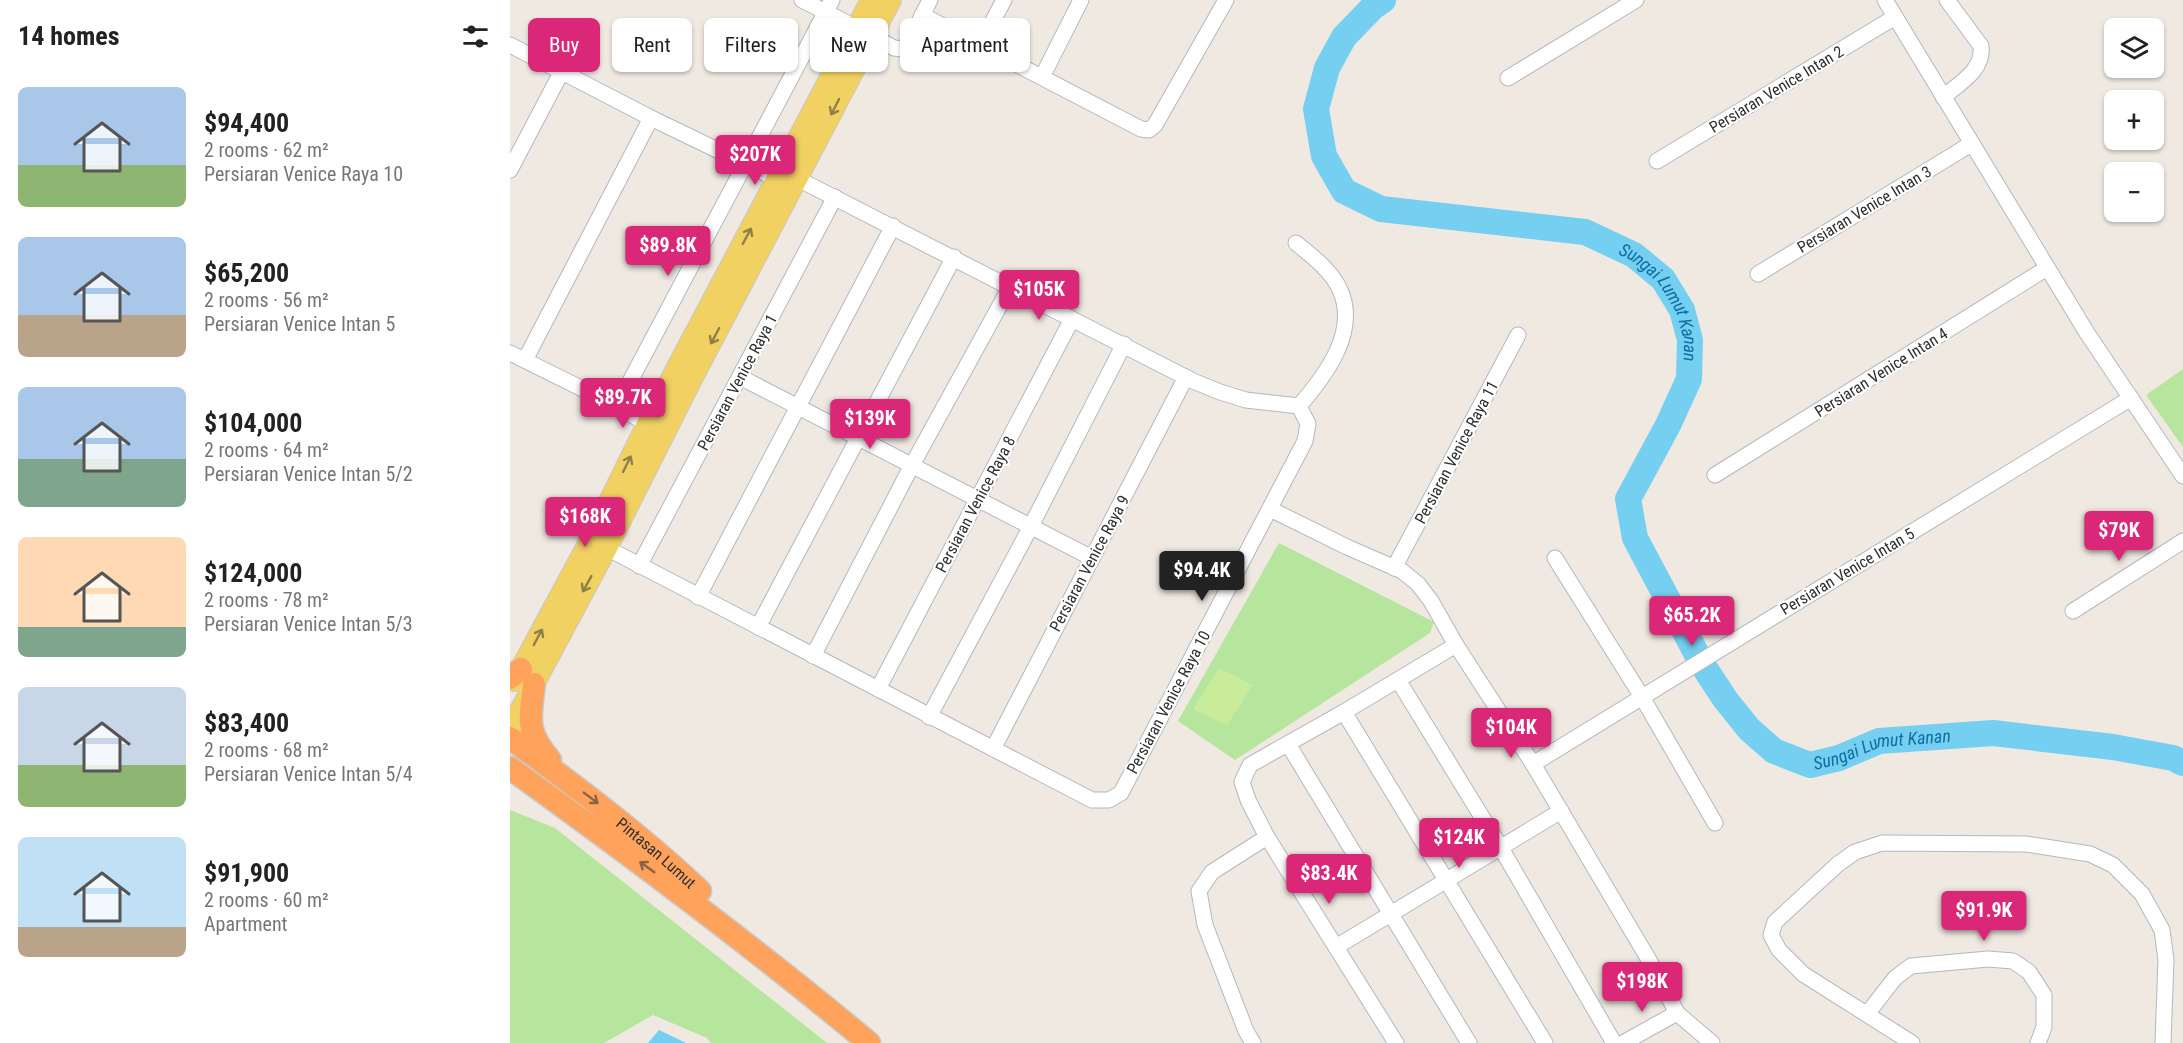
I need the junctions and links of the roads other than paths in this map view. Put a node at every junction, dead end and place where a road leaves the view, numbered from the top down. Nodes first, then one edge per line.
1 (802, 0) edge
2 (871, 0) edge
3 (891, 0) edge
4 (930, 0) edge
5 (1004, 0) edge
6 (1081, 0) edge
7 (1226, 0) edge
8 (1636, 0) edge
9 (1885, 0) edge
10 (1947, 0) edge
11 (829, 6) edge
12 (922, 15) junction
13 (1895, 17) junction
14 (846, 18) edge
15 (868, 18) edge
16 (875, 18) edge
17 (928, 18) edge
18 (994, 18) edge
19 (510, 45) edge
20 (888, 45) edge
21 (528, 54) edge
22 (1030, 71) edge
23 (561, 72) edge
24 (566, 72) edge
25 (841, 72) edge
26 (852, 72) edge
27 (1042, 77) junction
28 (1508, 78) dead end
29 (1942, 97) junction
30 (651, 118) junction
31 (1971, 144) junction
32 (1657, 161) dead end
33 (747, 164) junction
34 (510, 170) edge
35 (777, 179) junction
36 (798, 179) junction
37 (835, 197) junction
38 (893, 226) junction
39 (1296, 243) dead end
40 (954, 257) junction
41 (2047, 268) junction
42 (1758, 274) dead end
43 (1010, 286) junction
44 (725, 297) junction
45 (1072, 319) junction
46 (1518, 335) dead end
47 (1124, 344) junction
48 (510, 353) edge
49 (525, 360) junction
50 (740, 377) junction
51 (1186, 377) junction
52 (2130, 398) junction
53 (617, 406) junction
54 (1299, 406) junction
55 (798, 407) junction
56 (647, 424) junction
57 (858, 438) junction
58 (911, 466) junction
59 (1715, 475) dead end
60 (2183, 476) edge
61 (977, 500) junction
62 (1270, 509) junction
63 (1030, 528) junction
64 (2183, 541) edge
65 (598, 544) junction
66 (1092, 558) junction
67 (1555, 558) dead end
68 (639, 566) junction
69 (1394, 568) junction
70 (698, 597) junction
71 (2073, 611) dead end
72 (758, 627) junction
73 (1456, 645) junction
74 (813, 656) junction
75 (519, 680) edge
76 (1398, 680) junction
77 (878, 689) junction
78 (1642, 697) junction
79 (1344, 712) junction
80 (929, 717) junction
81 (510, 729) edge
82 (510, 738) edge
83 (1288, 744) junction
84 (993, 749) junction
85 (1533, 764) junction
86 (510, 768) edge
87 (566, 779) junction
88 (1561, 811) junction
89 (1715, 823) dead end
90 (1268, 837) junction
91 (1501, 848) junction
92 (1446, 880) junction
93 (1392, 914) junction
94 (1336, 947) junction
95 (793, 979) junction
96 (1677, 1013) junction
97 (1867, 1014) junction
98 (868, 1043) edge
99 (1253, 1043) edge
100 (1396, 1043) edge
101 (1469, 1043) edge
102 (1545, 1043) edge
103 (1614, 1043) edge
104 (1623, 1043) edge
105 (1712, 1043) edge
106 (1912, 1043) edge
107 (2038, 1043) edge
108 (2163, 1043) edge

1 - 11 street
2 - 15 main road
3 - 16 main road
4 - 12 street
5 - 18 street
6 - 27 street
7 - 27 street
8 - 28 street
9 - 13 street
10 - 29 street
11 - 14 street
11 - 33 street
12 - 17 street
12 - 20 street
13 - 29 street
13 - 32 street, Persiaran Venice Intan 2
19 - 21 street
22 - 27 street
23 - 34 street
24 - 30 street
25 - 35 main road
26 -> 36 main road
29 - 31 street
30 - 33 street
30 - 49 street
31 - 41 street
31 - 42 street, Persiaran Venice Intan 3
33 - 35 street
33 - 53 street
44 -> 35 main road
36 - 37 street
36 - 44 main road
37 - 38 street
37 - 50 street, Persiaran Venice Raya 1
38 - 40 street
38 - 55 street
39 - 54 street
40 - 43 street
40 - 57 street
41 - 52 street
41 - 59 street, Persiaran Venice Intan 4
43 - 45 street
43 - 58 street
44 - 56 main road
44 -> 65 main road
45 - 47 street
45 - 61 street, Persiaran Venice Raya 8
46 - 69 street, Persiaran Venice Raya 11
47 - 51 street
47 - 63 street
48 - 49 street
49 - 53 street
50 - 55 street
50 - 68 street, Persiaran Venice Raya 1
51 - 54 street
51 - 66 street, Persiaran Venice Raya 9
52 - 60 street
52 - 78 street, Persiaran Venice Intan 5
53 - 56 street
54 - 62 street, Persiaran Venice Raya 10
55 - 57 street
55 - 70 street
65 -> 56 main road
57 - 58 street
57 - 72 street
58 - 61 street
58 - 74 street
61 - 63 street
61 - 77 street, Persiaran Venice Raya 8
62 - 69 street
62 - 84 street, Persiaran Venice Raya 10
63 - 66 street
63 - 80 street
64 - 71 street
65 - 68 street
65 - 75 main road
66 - 84 street, Persiaran Venice Raya 9
67 - 78 street
68 - 70 street
69 - 73 street
70 - 72 street
72 - 74 street
73 - 76 street
73 - 85 street
74 - 77 street
75 - 81 main road
75 - 87 highway
76 - 79 street
76 - 91 street
77 - 80 street
78 - 85 street, Persiaran Venice Intan 5
78 - 89 street
79 - 83 street
79 - 92 street
80 - 84 street
82 - 87 highway, Pintasan Lumut
83 - 90 street
83 - 93 street
85 - 88 street
95 -> 86 highway, Pintasan Lumut
87 -> 95 highway, Pintasan Lumut
88 - 91 street
88 - 96 street
90 - 94 street
90 - 99 street
91 - 92 street
91 - 103 street
92 - 93 street
92 - 102 street
93 - 94 street
93 - 101 street
94 - 100 street
95 - 98 highway, Pintasan Lumut
96 - 104 street
96 - 105 street
97 - 106 street
97 - 107 street
97 - 108 street

